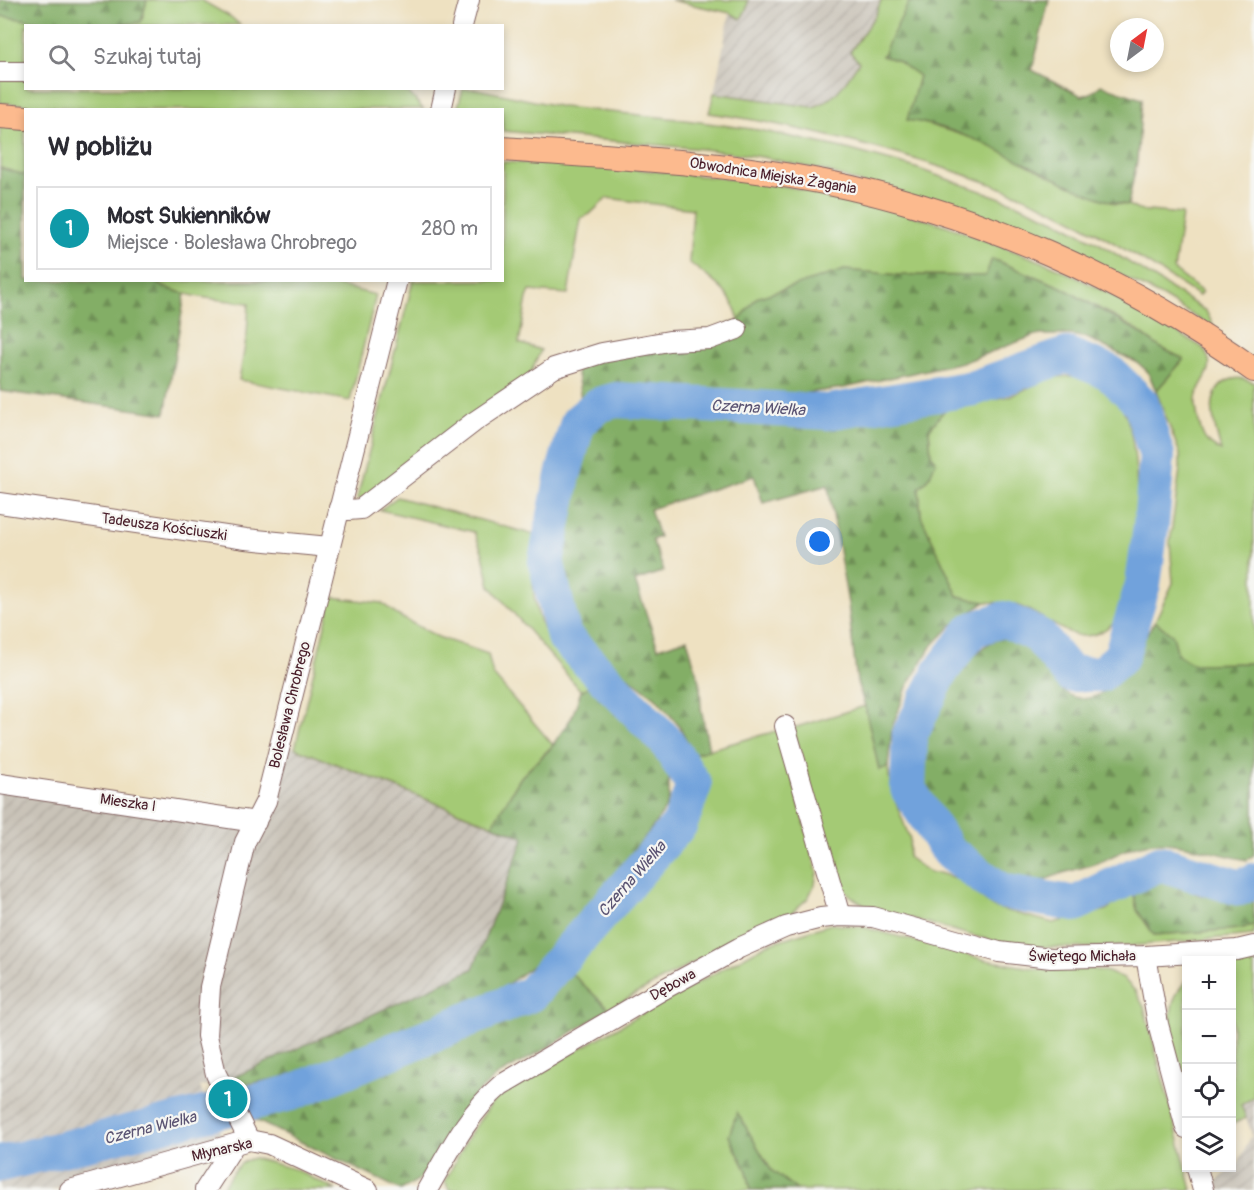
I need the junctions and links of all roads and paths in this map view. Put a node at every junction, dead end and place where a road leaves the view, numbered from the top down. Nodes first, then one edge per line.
1 (469, 0) edge
2 (463, 24) edge
3 (0, 72) edge
4 (24, 72) edge
5 (446, 90) edge
6 (441, 108) edge
7 (0, 116) edge
8 (24, 118) edge
9 (504, 149) edge
10 (396, 282) edge
11 (737, 329) dead end
12 (1254, 370) edge
13 (0, 503) edge
14 (339, 507) junction
15 (329, 547) junction
16 (785, 726) dead end
17 (0, 784) edge
18 (256, 822) junction
19 (840, 916) junction
20 (1254, 946) edge
21 (982, 948) joint
22 (1146, 956) junction
23 (1183, 1118) edge
24 (241, 1136) junction
25 (1198, 1172) edge
26 (70, 1190) edge
27 (205, 1190) edge
28 (368, 1190) edge
29 (427, 1190) edge
30 (1203, 1190) edge

1 - 2 street
3 - 4 street
5 - 6 street
7 - 8 main road
9 - 12 main road, Obwodnica Miejska Żagania
10 - 14 street, Bolesława Chrobrego
11 - 14 street
13 - 15 street, Tadeusza Kościuszki
14 - 15 street, Bolesława Chrobrego
15 - 18 street, Bolesława Chrobrego
16 - 19 street
17 - 18 street, Mieszka I
18 - 24 street, Bolesława Chrobrego
19 - 21 street, Dębowa
19 - 29 street, Dębowa
20 - 22 street, Świętego Michała
21 - 22 street, Świętego Michała
22 - 23 street, Świętego Michała
24 - 26 street, Młynarska
24 - 27 street
24 - 28 street, Młynarska
25 - 30 street

